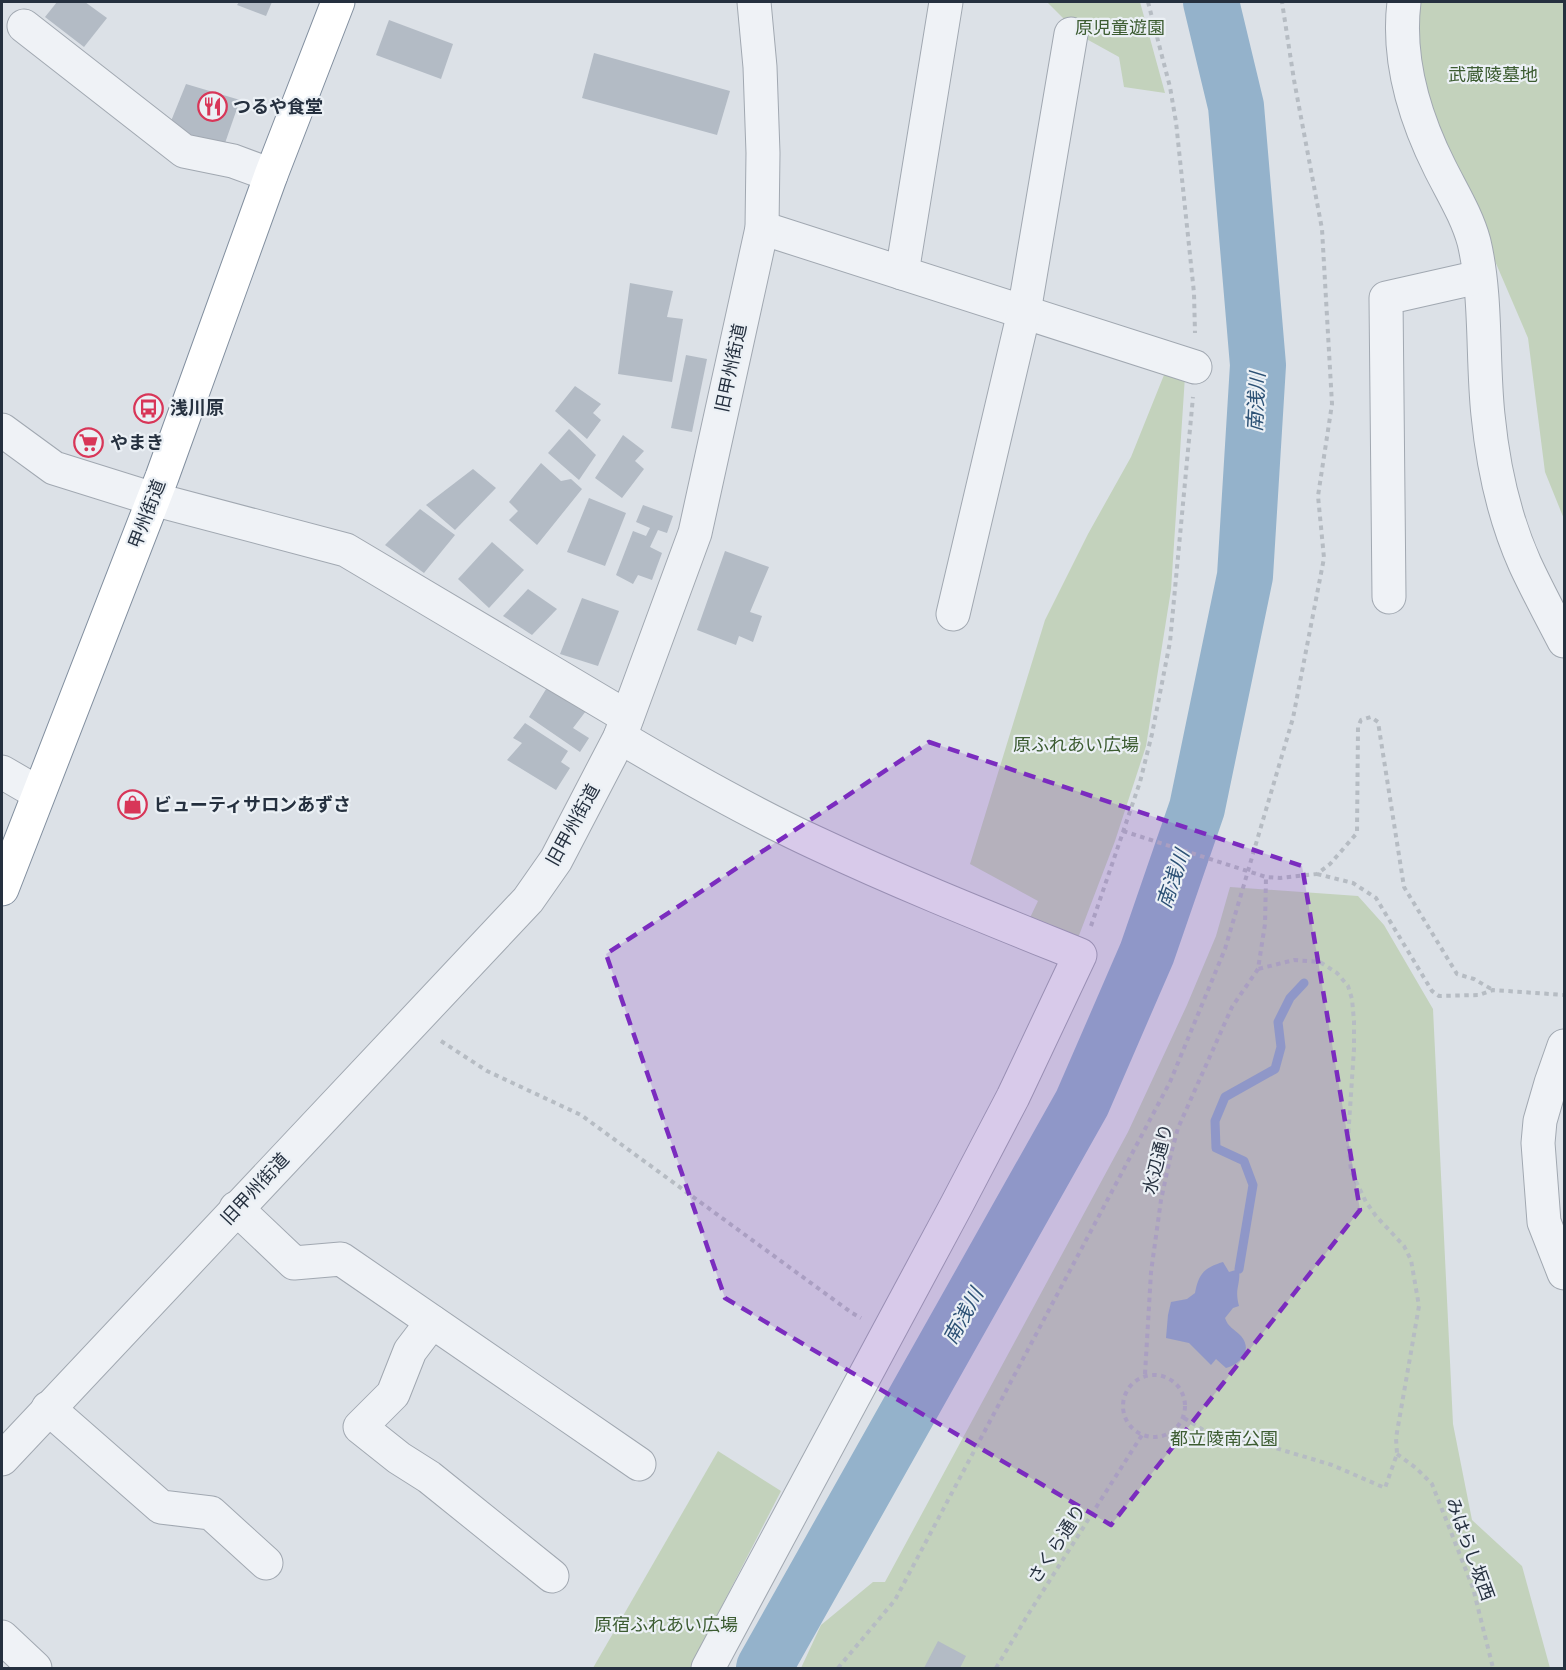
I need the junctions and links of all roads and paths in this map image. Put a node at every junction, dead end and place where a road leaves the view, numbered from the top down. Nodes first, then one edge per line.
1 (338, 2) edge
2 (754, 2) edge
3 (946, 2) edge
4 (1148, 2) edge
5 (1282, 2) edge
6 (1404, 2) edge
7 (24, 26) dead end
8 (1071, 34) dead end
9 (271, 175) junction
10 (762, 228) junction
11 (902, 273) junction
12 (1479, 277) junction
13 (1024, 312) junction
14 (1195, 367) junction
15 (2, 430) edge
16 (153, 499) junction
17 (1389, 597) dead end
18 (952, 614) dead end
19 (1564, 641) edge
20 (624, 727) junction
21 (2, 772) edge
22 (38, 793) junction
23 (1123, 831) junction
24 (1248, 871) junction
25 (1317, 873) junction
26 (1266, 877) junction
27 (2, 889) edge
28 (1080, 955) junction
29 (1258, 969) junction
30 (1493, 990) junction
31 (1564, 995) edge
32 (412, 1022) junction
33 (1564, 1046) edge
34 (236, 1208) junction
35 (1564, 1273) edge
36 (432, 1322) junction
37 (888, 1331) junction
38 (1145, 1374) junction
39 (48, 1408) junction
40 (1184, 1418) junction
41 (1142, 1435) junction
42 (1397, 1454) junction
43 (2, 1459) edge
44 (639, 1464) dead end
45 (266, 1563) dead end
46 (552, 1576) dead end
47 (2, 1637) edge
48 (35, 1668) edge
49 (708, 1668) edge
50 (838, 1668) edge
51 (996, 1668) edge
52 (1493, 1668) edge

1 - 9 highway, 甲州街道
2 - 10 street, 旧甲州街道
3 - 11 street
4 - 14 path
5 - 24 path
6 - 12 street
7 - 9 street
8 - 13 street
9 - 16 highway, 甲州街道
10 - 11 street
10 - 20 street, 旧甲州街道
11 - 13 street
12 - 17 street
12 - 19 street
13 - 14 street
13 - 18 street
14 - 23 path
15 - 16 street
16 - 20 street
16 - 22 highway, 甲州街道
20 - 28 street
20 - 32 street, 旧甲州街道
21 - 22 street
22 - 27 highway, 甲州街道
23 - 24 path
23 - 28 path
24 - 26 path
24 - 50 path
25 - 26 path
25 - 30 path
25 - 30 path
26 - 29 path
28 - 37 street
29 - 38 path, 水辺通り
29 - 42 path
30 - 31 path
32 - 34 street, 旧甲州街道
32 - 37 path
33 - 35 street
34 - 36 street
34 - 39 street, 旧甲州街道
36 - 44 street
36 - 46 street
37 - 49 street
38 - 40 path
38 - 41 path
39 - 43 street, 旧甲州街道
39 - 45 street
40 - 41 path
40 - 42 path
41 - 51 path, さくら通り
42 - 52 path, みはらし坂西
47 - 48 street

